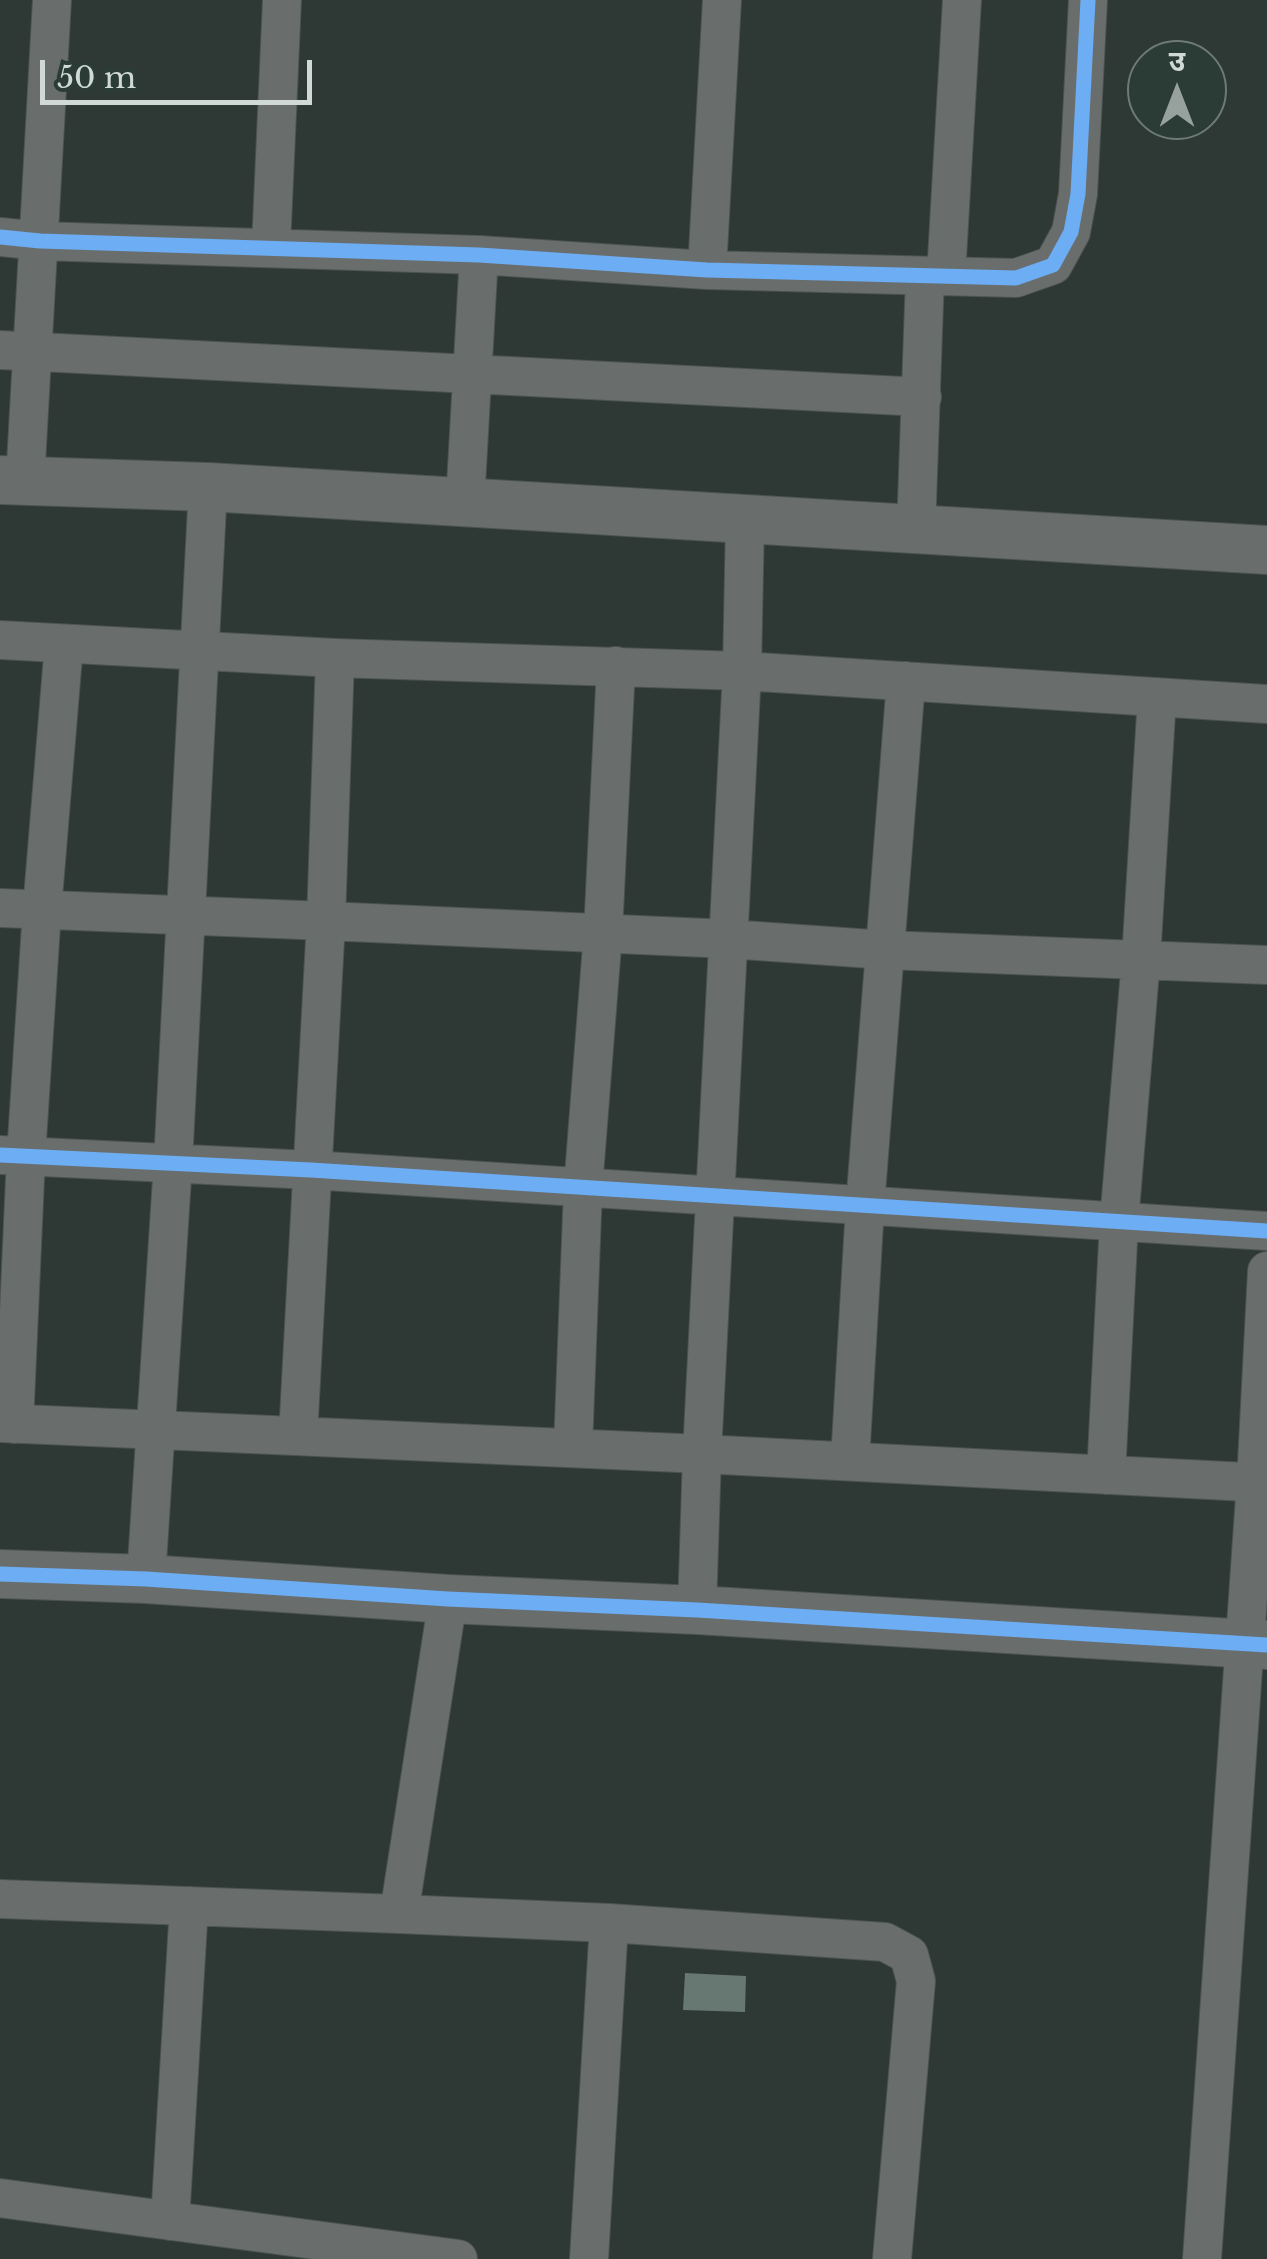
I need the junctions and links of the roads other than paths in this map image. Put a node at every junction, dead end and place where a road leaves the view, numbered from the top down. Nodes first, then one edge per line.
1 (52, 0) edge
2 (282, 0) edge
3 (722, 0) edge
4 (962, 0) edge
5 (1088, 0) edge
6 (0, 237) edge
7 (40, 241) junction
8 (271, 247) junction
9 (479, 254) junction
10 (707, 270) junction
11 (935, 276) junction
12 (16, 351) edge
13 (473, 374) junction
14 (922, 397) junction
15 (13, 481) edge
16 (208, 487) junction
17 (465, 503) junction
18 (745, 520) junction
19 (916, 530) junction
20 (1267, 550) edge
21 (0, 640) edge
22 (64, 644) junction
23 (199, 651) junction
24 (336, 658) junction
25 (616, 666) junction
26 (742, 670) junction
27 (906, 681) junction
28 (1157, 696) junction
29 (1267, 704) edge
30 (0, 908) edge
31 (42, 910) junction
32 (185, 916) junction
33 (326, 920) junction
34 (602, 933) junction
35 (729, 939) junction
36 (886, 950) junction
37 (1141, 959) junction
38 (1267, 965) edge
39 (13, 1156) edge
40 (172, 1164) junction
41 (312, 1170) junction
42 (584, 1188) junction
43 (717, 1197) junction
44 (865, 1206) junction
45 (1119, 1222) junction
46 (1267, 1231) edge
47 (1267, 1271) edge
48 (7, 1423) edge
49 (157, 1430) junction
50 (298, 1436) junction
51 (572, 1448) junction
52 (702, 1454) junction
53 (850, 1461) junction
54 (1106, 1474) junction
55 (1262, 1483) edge
56 (0, 1574) edge
57 (146, 1579) junction
58 (448, 1599) junction
59 (697, 1610) junction
60 (1256, 1644) edge
61 (0, 1898) edge
62 (190, 1906) junction
63 (399, 1914) junction
64 (608, 1923) junction
65 (0, 2198) edge
66 (170, 2221) junction
67 (458, 2259) edge
68 (589, 2259) edge
69 (892, 2259) edge
70 (1202, 2259) edge

1 - 7 street
2 - 8 street
3 - 10 street
4 - 11 street
5 - 11 street
6 - 7 street
7 - 8 street
7 - 12 street
8 - 9 street
9 - 10 street
9 - 13 street
10 - 11 street
11 - 14 street
12 - 13 street
12 - 15 street
13 - 14 street
13 - 17 street
14 - 19 street
15 - 16 street
16 - 17 street
16 - 23 street
17 - 18 street
18 - 19 street
18 - 26 street
19 - 20 street
21 - 22 street
22 - 23 street
22 - 31 street
23 - 24 street
23 - 32 street
24 - 25 street
24 - 33 street
25 - 26 street
25 - 34 street
26 - 27 street
26 - 35 street
27 - 28 street
27 - 36 street
28 - 29 street
28 - 37 street
30 - 31 street
31 - 32 street
31 - 39 street
32 - 33 street
32 - 40 street
33 - 34 street
33 - 41 street
34 - 35 street
34 - 42 street
35 - 36 street
35 - 43 street
36 - 37 street
36 - 44 street
37 - 38 street
37 - 45 street
39 - 40 street
39 - 48 street
40 - 41 street
40 - 49 street
41 - 42 street
41 - 50 street
42 - 43 street
42 - 51 street
43 - 44 street
43 - 52 street
44 - 45 street
44 - 53 street
45 - 46 street
45 - 54 street
47 - 55 street
48 - 49 street
49 - 50 street
49 - 57 street
50 - 51 street
51 - 52 street
52 - 53 street
52 - 59 street
53 - 54 street
54 - 55 street
55 - 60 street
56 - 57 street
57 - 58 street
58 - 59 street
58 - 63 street
59 - 60 street
60 - 70 street
61 - 62 street
62 - 63 street
62 - 66 street
63 - 64 street
64 - 68 street
64 - 69 street
65 - 66 street
66 - 67 street

